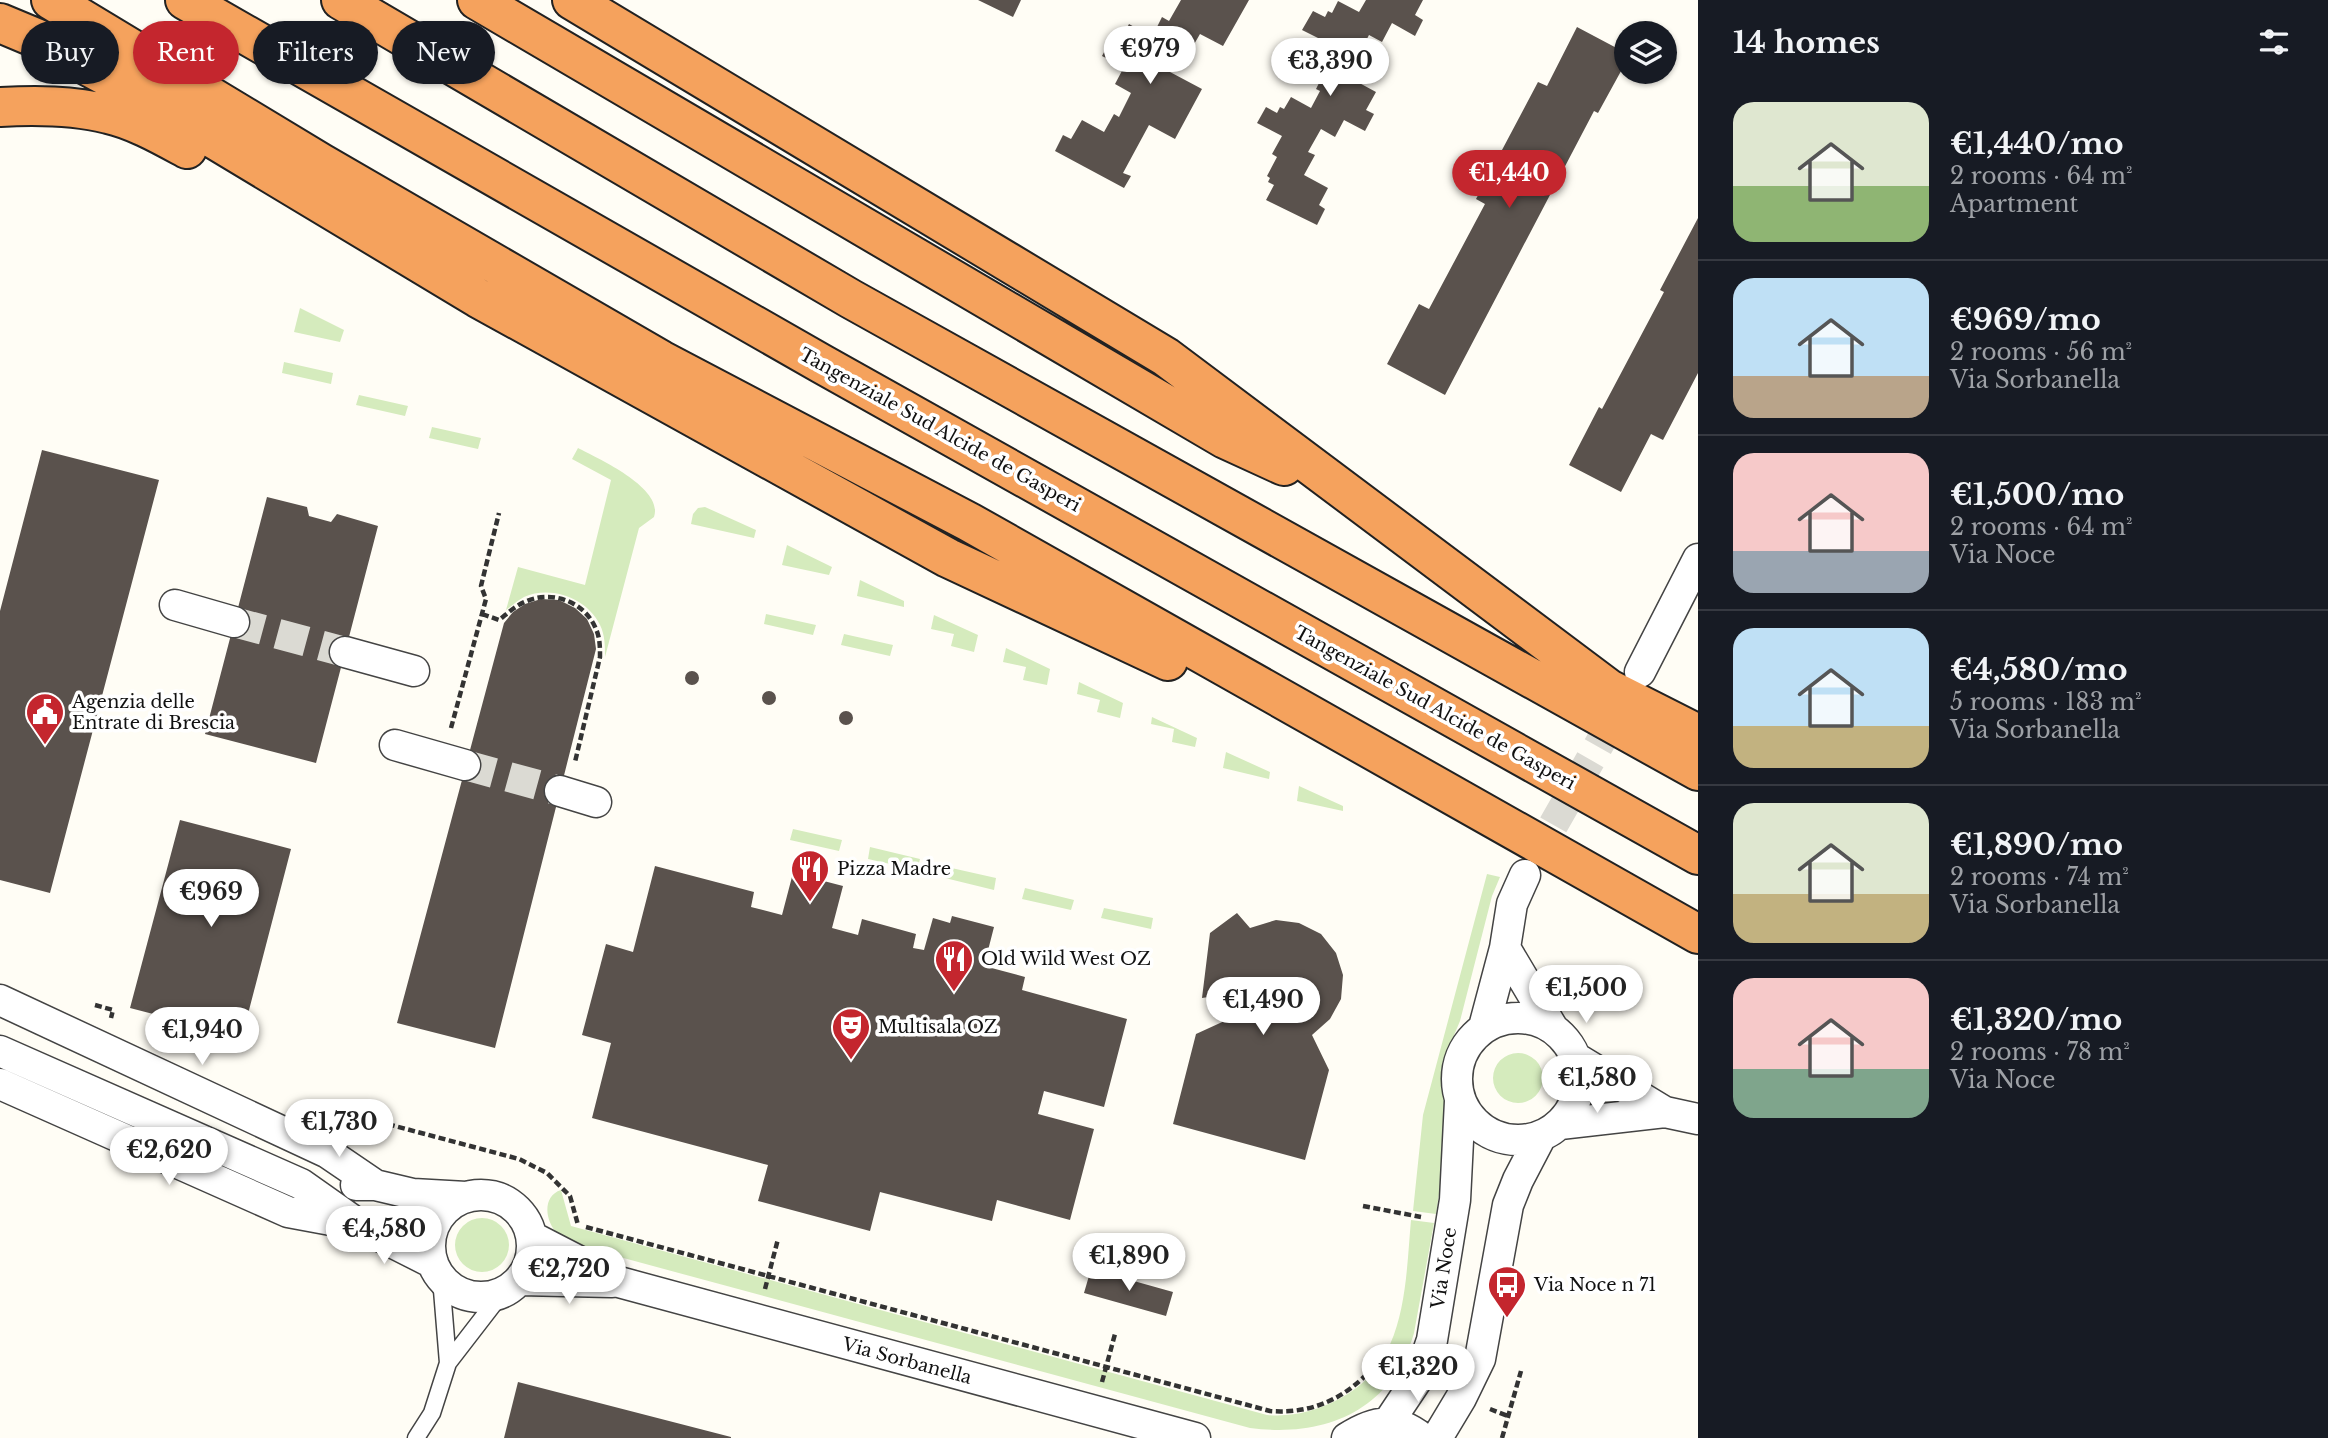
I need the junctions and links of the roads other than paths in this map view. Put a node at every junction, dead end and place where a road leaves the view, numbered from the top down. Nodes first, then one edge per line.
1 (51, 0) edge
2 (185, 0) edge
3 (341, 0) edge
4 (477, 0) edge
5 (572, 0) edge
6 (0, 23) edge
7 (0, 107) edge
8 (478, 298) junction
9 (1350, 496) junction
10 (1698, 559) edge
11 (174, 605) dead end
12 (234, 622) tunnel mouth
13 (345, 652) tunnel mouth
14 (414, 671) dead end
15 (1640, 672) dead end
16 (1698, 734) edge
17 (1363, 745) junction
18 (395, 746) dead end
19 (454, 762) tunnel mouth
20 (1698, 771) edge
21 (564, 792) tunnel mouth
22 (596, 802) dead end
23 (1698, 855) edge
24 (1525, 875) tunnel mouth
25 (1698, 934) edge
26 (1504, 948) junction
27 (0, 1000) edge
28 (1484, 1027) junction
29 (1552, 1027) junction
30 (0, 1051) edge
31 (1576, 1058) junction
32 (0, 1084) edge
33 (1460, 1101) junction
34 (1665, 1112) junction
35 (1698, 1119) edge
36 (1550, 1130) junction
37 (301, 1184) junction
38 (376, 1185) junction
39 (466, 1197) junction
40 (358, 1225) junction
41 (532, 1237) junction
42 (437, 1271) junction
43 (619, 1282) junction
44 (511, 1286) junction
45 (447, 1363) junction
46 (1388, 1423) junction
47 (416, 1438) edge
48 (1195, 1438) edge
49 (1347, 1438) edge
50 (1422, 1438) edge
51 (1437, 1438) edge

1 - 17 highway
2 - 23 highway, Tangenziale Sud Alcide de Gasperi
3 - 20 highway
4 - 9 highway
5 - 9 highway
6 - 8 highway
7 - 8 highway
8 - 17 highway
9 - 16 highway
10 - 15 street
11 - 12 street
13 - 14 street
17 - 25 highway
18 - 19 street
21 - 22 street
24 - 26 street
26 - 28 street
26 - 29 street
27 - 38 street
28 - 29 street
28 - 33 street
29 - 31 street
30 - 37 street
31 - 34 street
31 - 36 street
32 - 40 street
33 - 36 street
33 - 46 street, Via Noce
34 - 35 street
34 - 36 street
36 - 51 street
37 - 38 street
37 - 40 street
38 - 39 street
39 - 41 street
39 - 42 street
40 - 42 street
41 - 43 street, Via Sorbanella
41 - 44 street
42 - 44 street
42 - 45 lane
43 - 44 street, Via Sorbanella
43 - 48 street, Via Sorbanella
44 - 45 lane
45 - 47 lane
46 - 49 street
46 - 50 street

